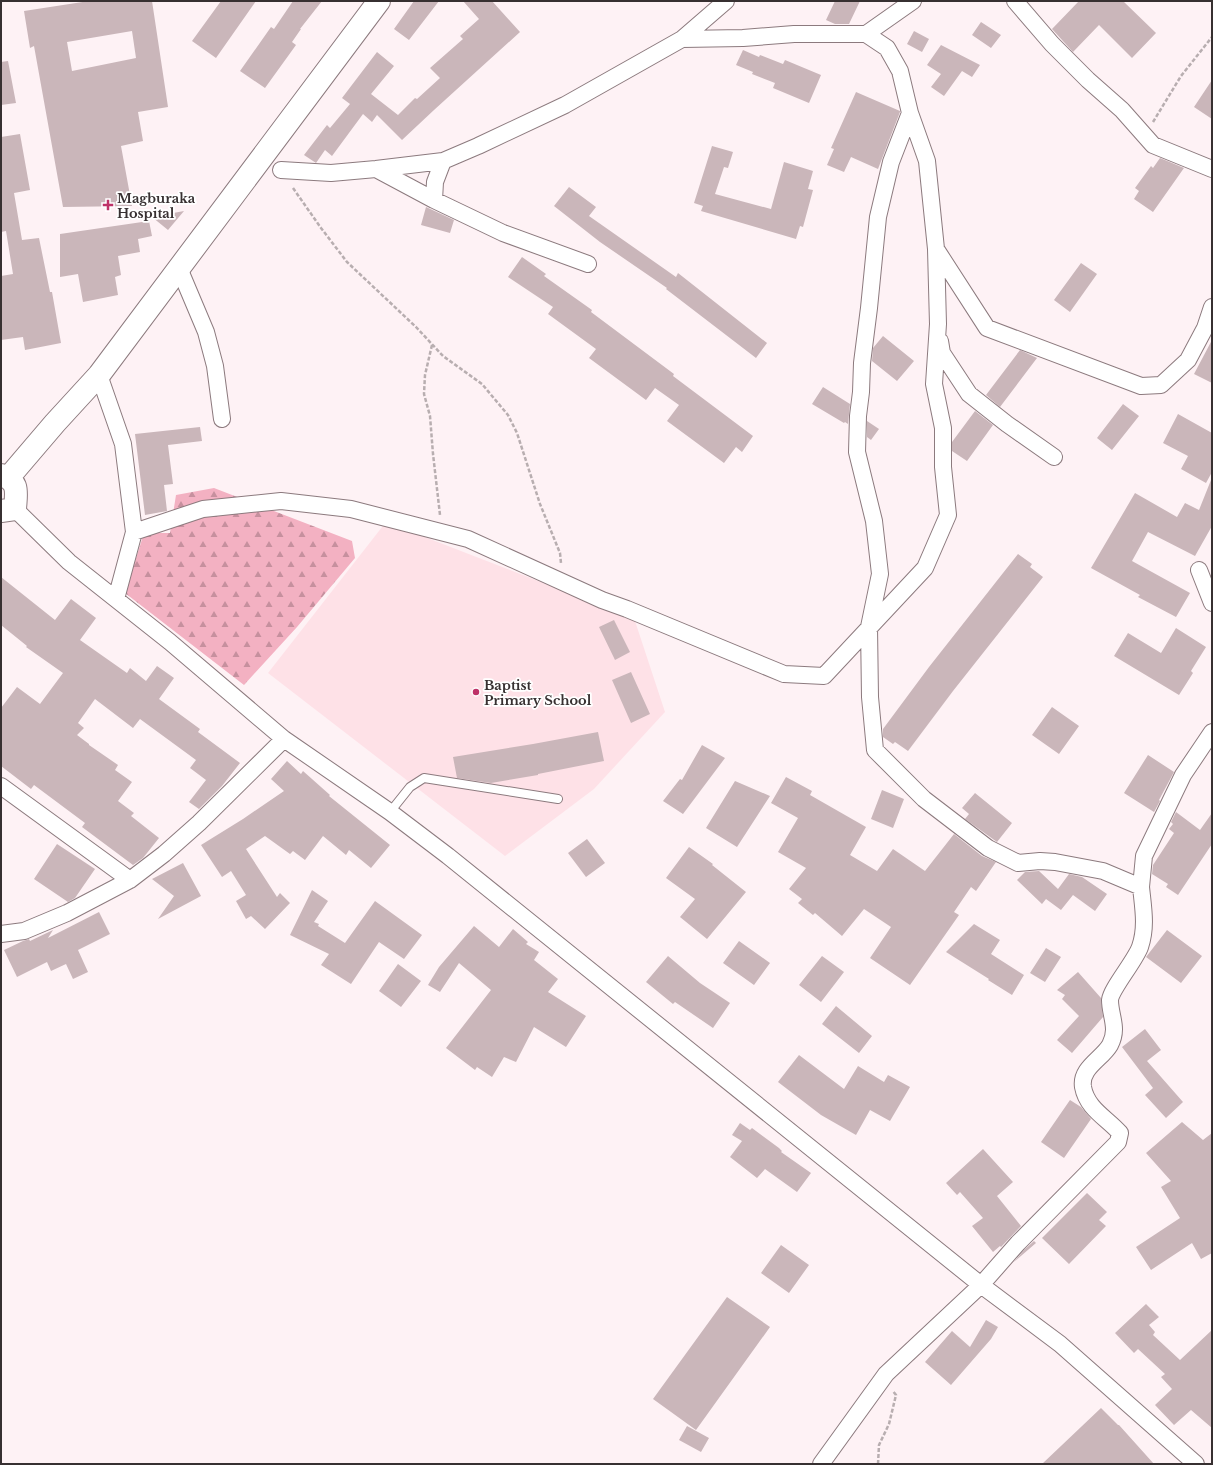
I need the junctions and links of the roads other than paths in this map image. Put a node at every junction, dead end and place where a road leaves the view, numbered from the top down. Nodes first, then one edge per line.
1 (379, 1) edge
2 (726, 1) edge
3 (913, 1) edge
4 (1015, 1) edge
5 (866, 34) junction
6 (682, 39) junction
7 (910, 113) junction
8 (443, 161) junction
9 (376, 169) junction
10 (1212, 169) edge
11 (281, 170) road end
12 (434, 200) junction
13 (936, 249) junction
14 (588, 264) dead end
15 (179, 268) junction
16 (1212, 306) edge
17 (938, 324) junction
18 (1209, 329) edge
19 (99, 375) junction
20 (222, 419) dead end
21 (1054, 457) dead end
22 (4, 476) edge
23 (8, 510) edge
24 (134, 532) junction
25 (1199, 570) dead end
26 (116, 599) junction
27 (1212, 602) edge
28 (869, 627) junction
29 (1212, 732) edge
30 (284, 739) junction
31 (1, 786) edge
32 (558, 799) dead end
33 (390, 812) junction
34 (130, 880) junction
35 (1141, 887) junction
36 (1, 934) edge
37 (981, 1285) junction
38 (821, 1464) edge
39 (1196, 1464) edge

1 - 15 street
2 - 6 street
3 - 5 street
4 - 10 street
5 - 6 street
5 - 7 street
6 - 8 street
7 - 13 street
7 - 28 street
8 - 9 street
8 - 12 street
9 - 11 street
9 - 12 street
12 - 14 street
13 - 17 street
13 - 18 street
15 - 19 street
15 - 20 street
16 - 18 street
17 - 21 street
17 - 28 street
19 - 22 street
19 - 24 street
22 - 23 street
23 - 26 street
24 - 26 street
24 - 28 street
25 - 27 street
26 - 30 street
28 - 35 street
29 - 35 street
30 - 33 street
30 - 34 street
31 - 34 street
32 - 33 lane
33 - 37 street
34 - 36 street
35 - 37 street
37 - 38 street
37 - 39 street

